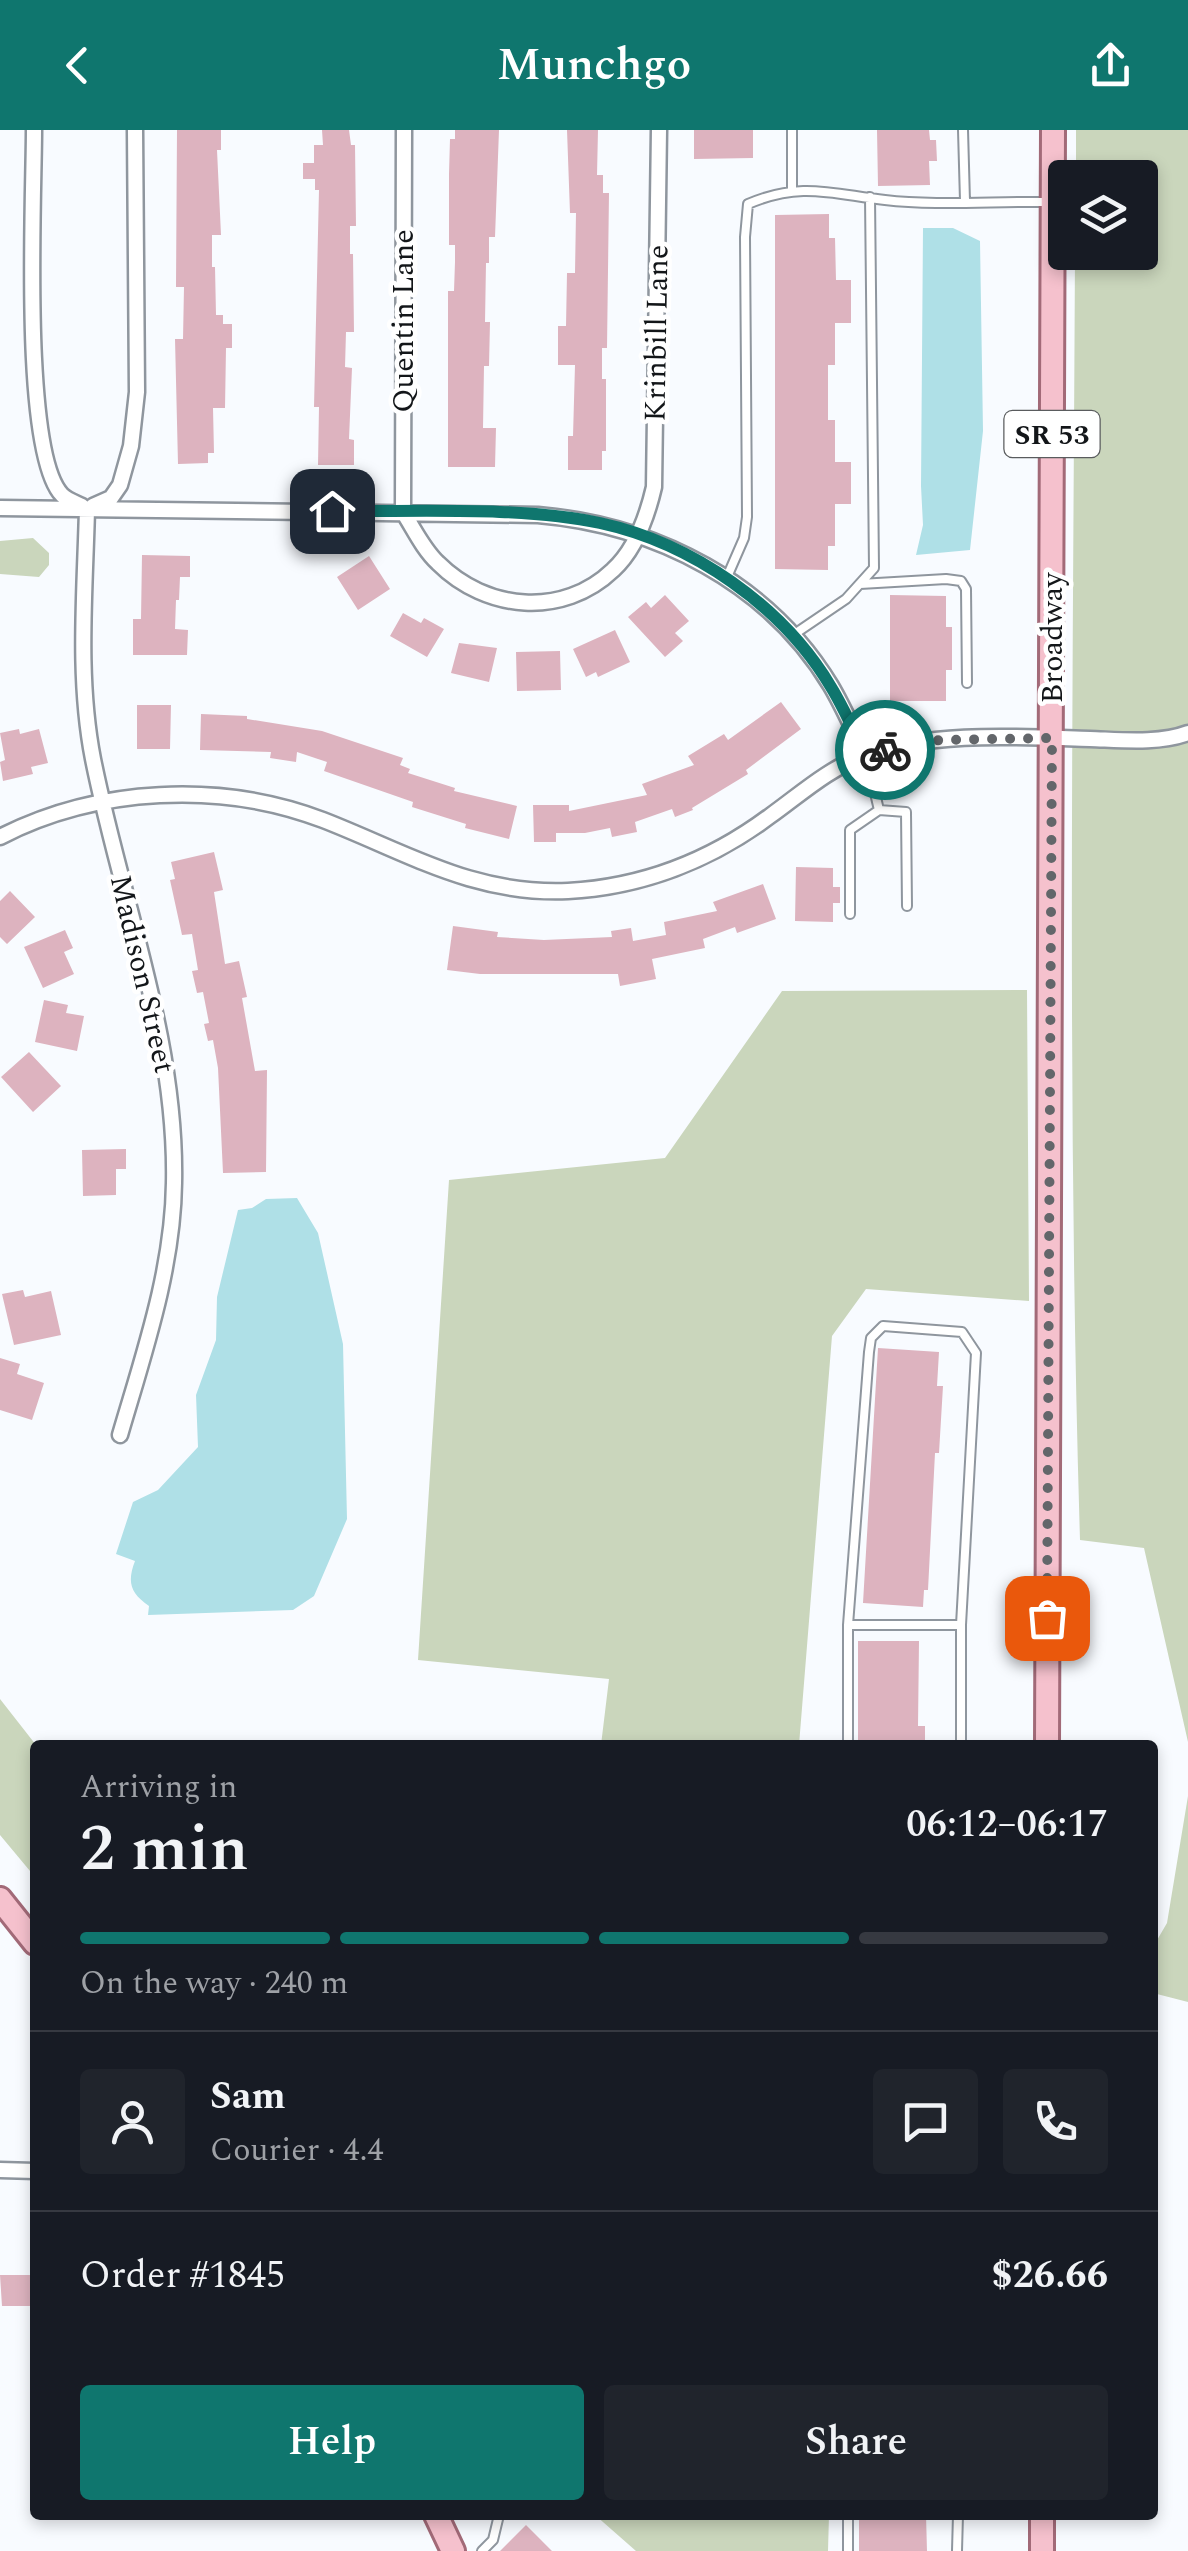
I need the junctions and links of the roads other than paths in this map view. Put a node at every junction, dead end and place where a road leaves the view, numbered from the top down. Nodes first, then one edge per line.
1 (34, 130) edge
2 (135, 130) edge
3 (404, 130) edge
4 (659, 130) edge
5 (792, 130) edge
6 (964, 130) edge
7 (1053, 130) edge
8 (1053, 160) edge
9 (792, 190) junction
10 (870, 197) junction
11 (965, 201) junction
12 (1048, 202) edge
13 (1052, 270) edge
14 (0, 508) edge
15 (88, 509) junction
16 (403, 512) junction
17 (640, 534) junction
18 (727, 577) junction
19 (860, 584) junction
20 (793, 635) junction
21 (967, 683) dead end
22 (1188, 734) edge
23 (1052, 738) junction
24 (866, 755) junction
25 (104, 802) junction
26 (879, 810) junction
27 (0, 837) edge
28 (906, 906) dead end
29 (850, 914) dead end
30 (120, 1435) dead end
31 (848, 1625) junction
32 (961, 1625) junction
33 (848, 1740) edge
34 (960, 1740) edge
35 (1047, 1740) edge
36 (0, 1899) edge
37 (30, 1937) edge
38 (0, 2170) edge
39 (30, 2171) edge
40 (438, 2520) edge
41 (498, 2520) edge
42 (848, 2520) edge
43 (958, 2520) edge
44 (1042, 2520) edge
45 (453, 2551) edge
46 (482, 2551) edge
47 (848, 2551) edge
48 (957, 2551) edge
49 (1042, 2551) edge

1 - 15 street
2 - 15 street
3 - 16 street, Quentin Lane
4 - 17 street, Krinbill Lane
5 - 9 lane
6 - 11 lane
7 - 8 main road, Broadway / SR 53
9 - 10 lane
9 - 18 lane
10 - 11 lane
10 - 19 lane
11 - 12 lane
13 - 23 main road, Broadway / SR 53
14 - 15 street
15 - 16 street
15 - 25 street, Madison Street
16 - 17 street
16 - 17 street
17 - 18 street
18 - 20 street
19 - 20 lane
19 - 21 lane
20 - 24 street
22 - 23 street
23 - 24 street
23 - 35 main road, Broadway / SR 53
24 - 25 street
24 - 26 lane
25 - 27 street
25 - 30 street, Madison Street
26 - 28 lane
26 - 29 lane
31 - 32 lane
31 - 32 lane
31 - 33 lane
32 - 34 lane
36 - 37 main road
38 - 39 street
40 - 45 main road
41 - 46 lane
42 - 47 lane
43 - 48 lane
44 - 49 main road

